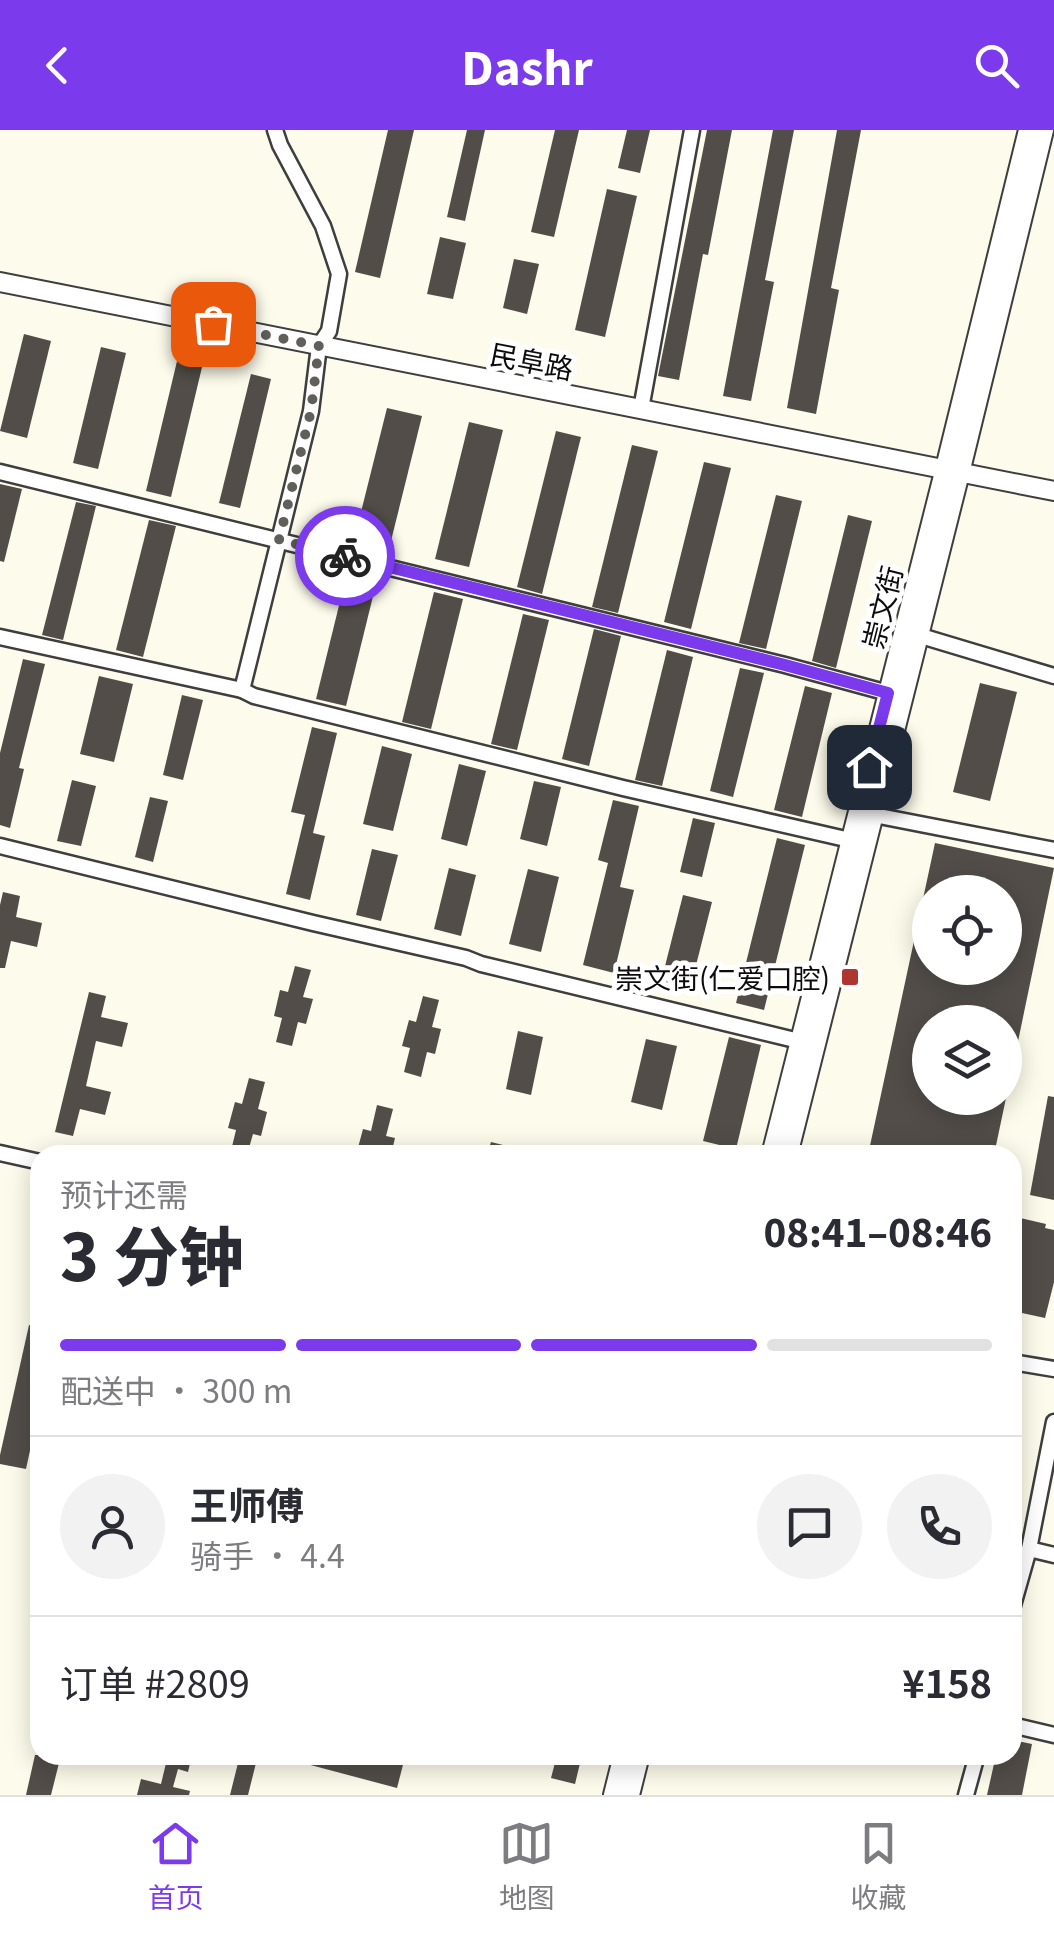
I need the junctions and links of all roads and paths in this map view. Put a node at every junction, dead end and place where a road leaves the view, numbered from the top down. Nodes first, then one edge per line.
1 (275, 130) edge
2 (692, 130) edge
3 (1028, 130) edge
4 (1044, 130) edge
5 (0, 282) edge
6 (319, 346) junction
7 (641, 409) junction
8 (953, 471) junction
9 (0, 472) edge
10 (1054, 491) edge
11 (279, 540) junction
12 (911, 633) junction
13 (0, 637) edge
14 (1054, 676) edge
15 (242, 690) junction
16 (888, 693) junction
17 (874, 815) junction
18 (850, 840) junction
19 (0, 846) edge
20 (1054, 850) edge
21 (800, 1042) junction
22 (774, 1145) edge
23 (791, 1145) edge
24 (0, 1154) edge
25 (30, 1160) edge
26 (1022, 1364) edge
27 (1054, 1369) edge
28 (1054, 1422) edge
29 (1028, 1549) junction
30 (1054, 1555) edge
31 (1022, 1571) edge
32 (1022, 1727) edge
33 (1054, 1735) edge
34 (620, 1765) edge
35 (638, 1765) edge
36 (974, 1765) edge
37 (613, 1795) edge
38 (630, 1795) edge
39 (966, 1795) edge

1 - 6 street
2 - 7 street
3 - 8 street, 崇文街
4 - 8 street, 崇文街
5 - 6 street, 民阜路
6 - 7 street, 民阜路
6 - 11 street
7 - 8 street, 民阜路
8 - 10 street, 民阜路
8 - 12 street, 崇文街
9 - 11 street
11 - 15 street
11 - 16 street
12 - 14 street
12 - 16 street, 崇文街
12 - 17 street, 崇文街
13 - 15 street
15 - 18 street
16 - 18 street, 崇文街
17 - 20 street
17 - 23 street, 崇文街
18 - 21 street, 崇文街
19 - 21 street
21 - 22 street, 崇文街
24 - 25 street
26 - 27 street
28 - 29 street
29 - 30 street
29 - 31 street
32 - 33 street
34 - 37 street
35 - 38 street
36 - 39 street

